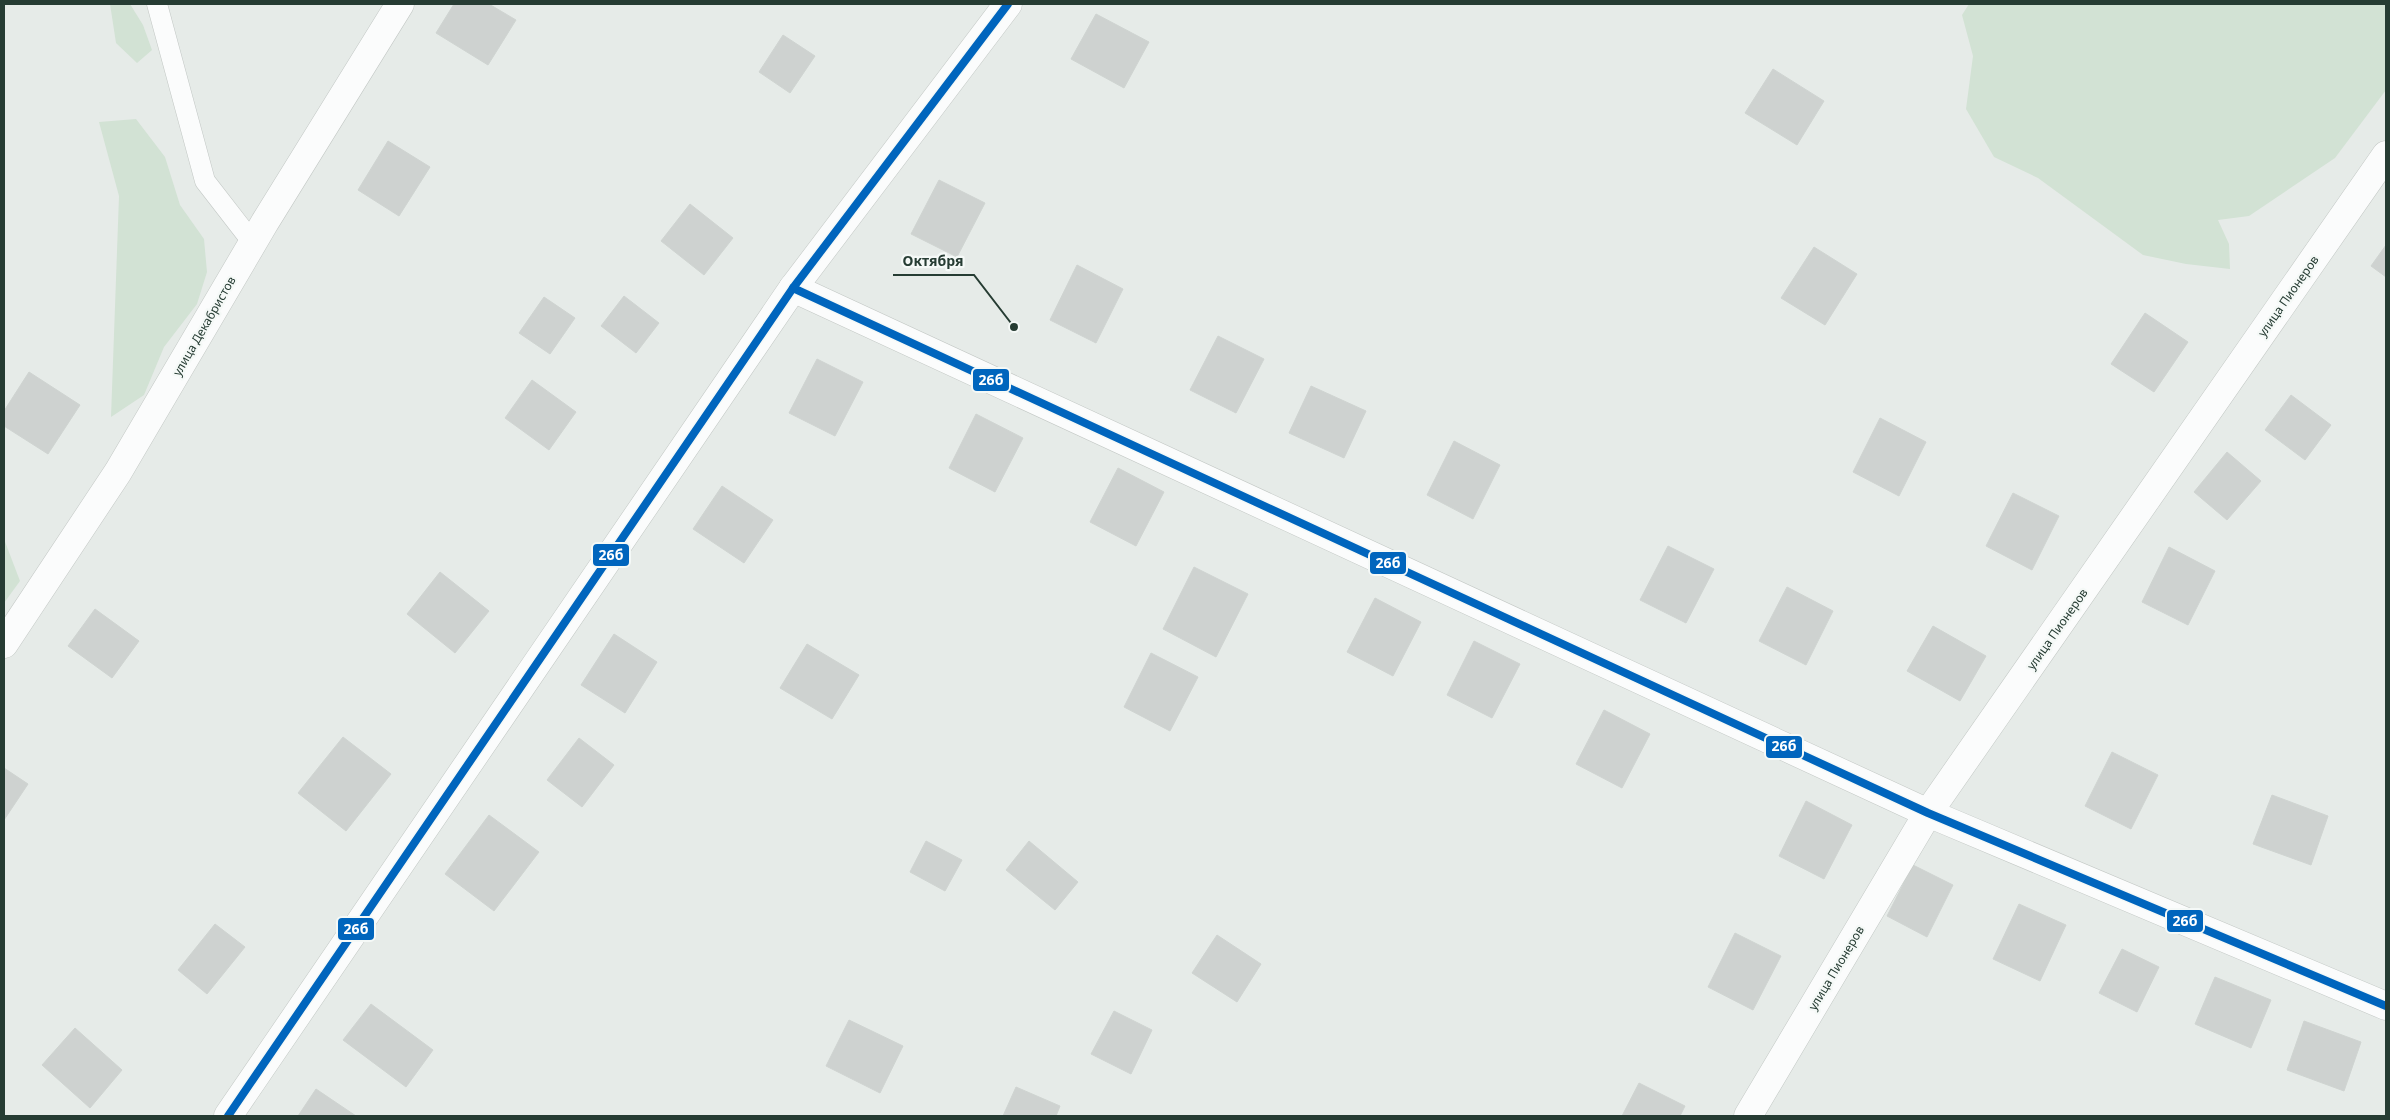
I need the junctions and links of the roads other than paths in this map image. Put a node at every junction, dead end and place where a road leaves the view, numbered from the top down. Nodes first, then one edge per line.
1 (158, 4) edge
2 (400, 4) edge
3 (1008, 4) edge
4 (2386, 155) edge
5 (253, 243) junction
6 (793, 288) junction
7 (4, 644) edge
8 (1928, 813) junction
9 (2386, 1006) edge
10 (228, 1116) edge
11 (1748, 1116) edge

1 - 5 lane
2 - 5 street, улица Декабристов
3 - 6 street
4 - 8 street, улица Пионеров
5 - 7 street, улица Декабристов
6 - 8 street
6 - 10 street
8 - 9 street
8 - 11 street, улица Пионеров

